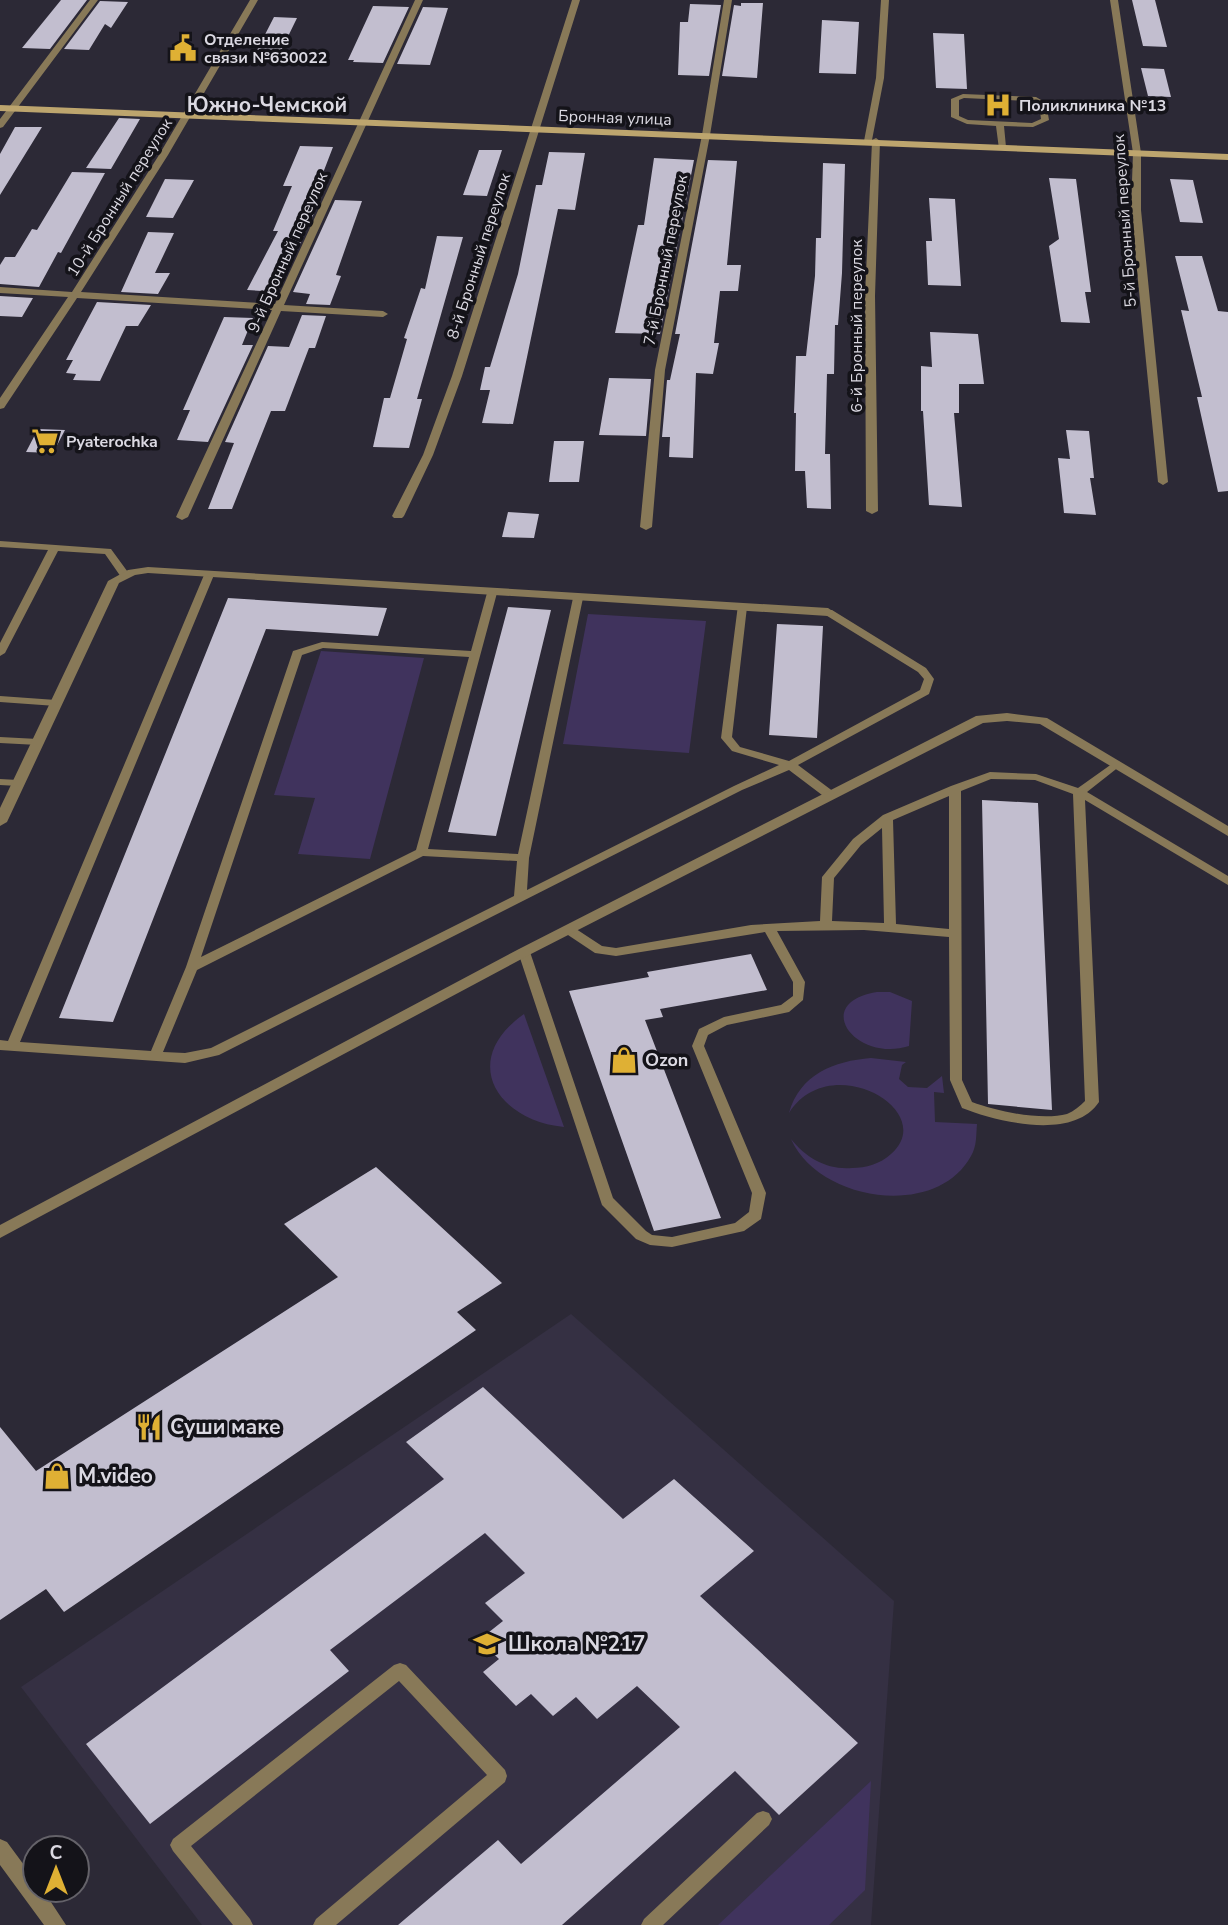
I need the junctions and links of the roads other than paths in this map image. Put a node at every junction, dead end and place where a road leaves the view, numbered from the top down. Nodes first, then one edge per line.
1 (94, 0) edge
2 (254, 0) edge
3 (419, 0) edge
4 (576, 0) edge
5 (728, 0) edge
6 (885, 0) edge
7 (1114, 0) edge
8 (0, 108) edge
9 (12, 108) junction
10 (191, 114) junction
11 (363, 121) junction
12 (1000, 124) junction
13 (0, 125) edge
14 (536, 128) junction
15 (706, 135) junction
16 (872, 141) junction
17 (1002, 147) junction
18 (1137, 153) junction
19 (1228, 157) edge
20 (0, 290) edge
21 (76, 295) junction
22 (280, 307) junction
23 (383, 314) dead end
24 (0, 405) edge
25 (1163, 482) dead end
26 (872, 512) dead end
27 (398, 516) dead end
28 (182, 517) dead end
29 (646, 527) dead end
30 (0, 544) edge
31 (55, 547) junction
32 (125, 575) junction
33 (209, 575) junction
34 (492, 593) junction
35 (578, 598) junction
36 (742, 607) junction
37 (828, 612) joint
38 (0, 653) edge
39 (475, 654) junction
40 (0, 699) edge
41 (56, 703) junction
42 (0, 740) edge
43 (38, 742) junction
44 (1116, 764) junction
45 (790, 765) junction
46 (0, 782) edge
47 (18, 783) junction
48 (955, 788) junction
49 (1079, 792) junction
50 (830, 795) junction
51 (887, 818) junction
52 (0, 822) edge
53 (1228, 832) edge
54 (421, 852) junction
55 (523, 858) junction
56 (1228, 881) edge
57 (520, 899) junction
58 (826, 925) junction
59 (769, 927) junction
60 (890, 927) junction
61 (569, 930) junction
62 (957, 934) junction
63 (524, 952) junction
64 (192, 967) junction
65 (6, 1045) edge
66 (155, 1056) junction
67 (0, 1231) edge
68 (763, 1819) dead end
69 (0, 1849) edge
70 (57, 1925) edge
71 (244, 1925) edge
72 (322, 1925) edge
73 (650, 1925) edge

1 - 9 street
2 - 10 street, 10-й Бронный переулок
3 - 11 street, 9-й Бронный переулок
4 - 14 street, 8-й Бронный переулок
5 - 15 street, 7-й Бронный переулок
6 - 16 street, 6-й Бронный переулок
7 - 18 street, 5-й Бронный переулок
8 - 9 street, Бронная улица
9 - 10 street, Бронная улица
9 - 13 street
10 - 11 street, Бронная улица
10 - 21 street, 10-й Бронный переулок
11 - 14 street, Бронная улица
11 - 22 street, 9-й Бронный переулок
12 - 12 lane
12 - 17 lane
14 - 15 street, Бронная улица
14 - 27 street, 8-й Бронный переулок
15 - 16 street, Бронная улица
15 - 29 street, 7-й Бронный переулок
16 - 17 street, Бронная улица
16 - 26 street, 6-й Бронный переулок
17 - 18 street, Бронная улица
18 - 19 street, Бронная улица
18 - 25 street, 5-й Бронный переулок
20 - 21 street
21 - 22 street
21 - 24 street, 10-й Бронный переулок
22 - 23 street
22 - 28 street, 9-й Бронный переулок
30 - 31 lane
31 - 32 lane
31 - 38 lane
32 - 33 street
32 - 41 street
33 - 34 street
33 - 65 lane
34 - 35 street
34 - 39 lane
35 - 36 street
35 - 55 lane
36 - 37 street
36 - 45 lane
37 - 45 lane
39 - 54 lane
39 - 64 lane
40 - 41 lane
41 - 43 street
42 - 43 lane
43 - 47 street
44 - 49 lane
44 - 50 street
44 - 53 street
45 - 50 lane
45 - 57 lane
46 - 47 lane
47 - 52 street
48 - 49 lane
48 - 51 lane
48 - 62 lane
49 - 56 lane
49 - 62 lane
50 - 61 street
51 - 58 lane
51 - 60 lane
54 - 55 lane
54 - 64 lane
55 - 57 lane
57 - 66 lane
58 - 59 lane
58 - 60 lane
59 - 61 lane
59 - 63 lane
60 - 62 lane
61 - 63 street
63 - 67 street
64 - 66 lane
65 - 66 lane
68 - 73 lane
69 - 70 street
71 - 72 lane

